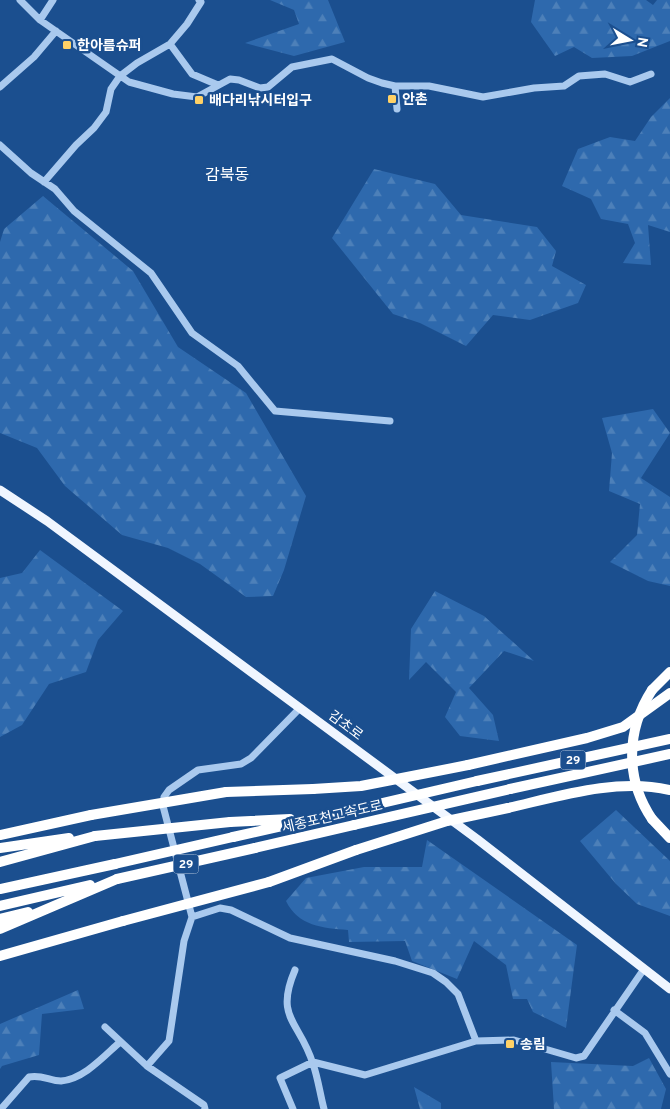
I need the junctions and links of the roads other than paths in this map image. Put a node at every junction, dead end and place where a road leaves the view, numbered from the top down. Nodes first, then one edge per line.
1 (20, 0) edge
2 (53, 0) edge
3 (199, 0) edge
4 (40, 20) junction
5 (56, 31) junction
6 (170, 44) junction
7 (651, 74) dead end
8 (120, 76) junction
9 (218, 86) junction
10 (395, 86) junction
11 (0, 87) edge
12 (396, 109) dead end
13 (0, 144) edge
14 (44, 182) junction
15 (390, 421) dead end
16 (0, 490) edge
17 (670, 672) edge
18 (670, 693) edge
19 (300, 708) junction
20 (670, 739) edge
21 (670, 754) edge
22 (670, 790) edge
23 (318, 818) junction
24 (95, 836) junction
25 (0, 837) edge
26 (670, 838) edge
27 (0, 848) edge
28 (0, 862) edge
29 (118, 879) junction
30 (0, 889) edge
31 (60, 904) junction
32 (0, 906) edge
33 (192, 917) junction
34 (0, 919) edge
35 (122, 921) junction
36 (0, 929) edge
37 (0, 951) edge
38 (0, 956) edge
39 (644, 969) junction
40 (294, 970) dead end
41 (670, 989) edge
42 (614, 1010) junction
43 (105, 1027) dead end
44 (476, 1041) junction
45 (120, 1042) junction
46 (313, 1062) junction
47 (147, 1066) junction
48 (670, 1074) edge
49 (1, 1109) edge
50 (206, 1109) edge
51 (293, 1109) edge
52 (324, 1109) edge

1 - 4 street
2 - 4 street
3 - 6 street
4 - 5 street
5 - 8 street
5 - 11 street
6 - 8 street
6 - 9 street
7 - 10 street
8 - 9 street
8 - 14 street
9 - 10 street
10 - 12 street
13 - 14 street
14 - 15 street
16 - 19 main road, 감초로
17 - 26 highway, bridge
18 - 25 highway, bridge
19 - 33 street
19 - 39 main road, 감초로
20 - 23 highway, 세종포천고속도로 / 29, bridge
21 - 29 highway, 세종포천고속도로 / 29, bridge
22 - 35 highway, bridge
23 - 24 highway, bridge
23 - 30 highway, 세종포천고속도로 / 29, bridge
24 - 27 highway
24 - 28 highway
29 - 31 highway
29 - 32 highway, 세종포천고속도로 / 29
31 - 34 highway
31 - 36 highway
33 - 44 street
33 - 47 street
35 - 37 highway
35 - 38 highway
39 - 41 main road, 감초로
39 - 42 street
40 - 46 street
42 - 44 street
42 - 48 street
43 - 45 street
44 - 46 street
45 - 47 street
45 - 49 street
46 - 51 street
46 - 52 street
47 - 50 street

